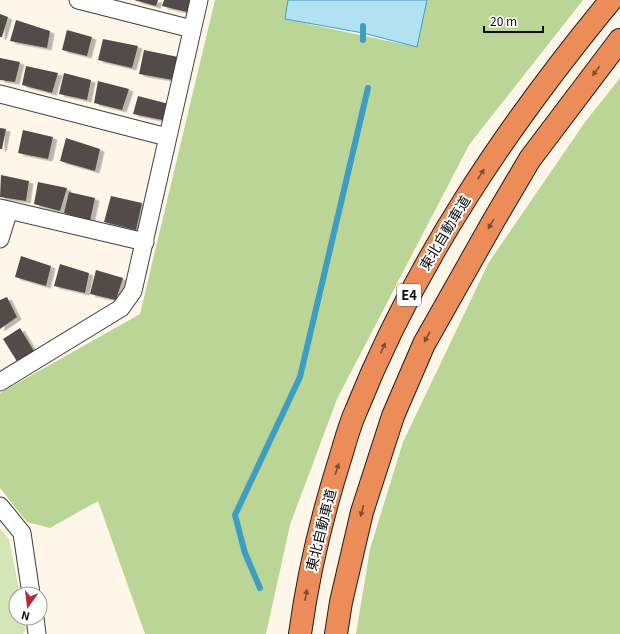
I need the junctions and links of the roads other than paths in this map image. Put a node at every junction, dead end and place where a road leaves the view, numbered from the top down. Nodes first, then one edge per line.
1 (78, 0) edge
2 (199, 0) edge
3 (611, 0) edge
4 (192, 29) junction
5 (620, 40) edge
6 (0, 94) edge
7 (167, 137) junction
8 (4, 209) edge
9 (0, 239) edge
10 (145, 242) junction
11 (0, 382) edge
12 (0, 506) edge
13 (30, 586) edge
14 (300, 634) edge
15 (336, 634) edge

1 - 4 street
2 - 4 street
14 -> 3 highway, 東北自動車道 / E4
4 - 7 street
5 -> 15 highway, E4
6 - 7 street
7 - 10 street
8 - 9 street
8 - 10 street
10 - 11 street
12 - 13 street

